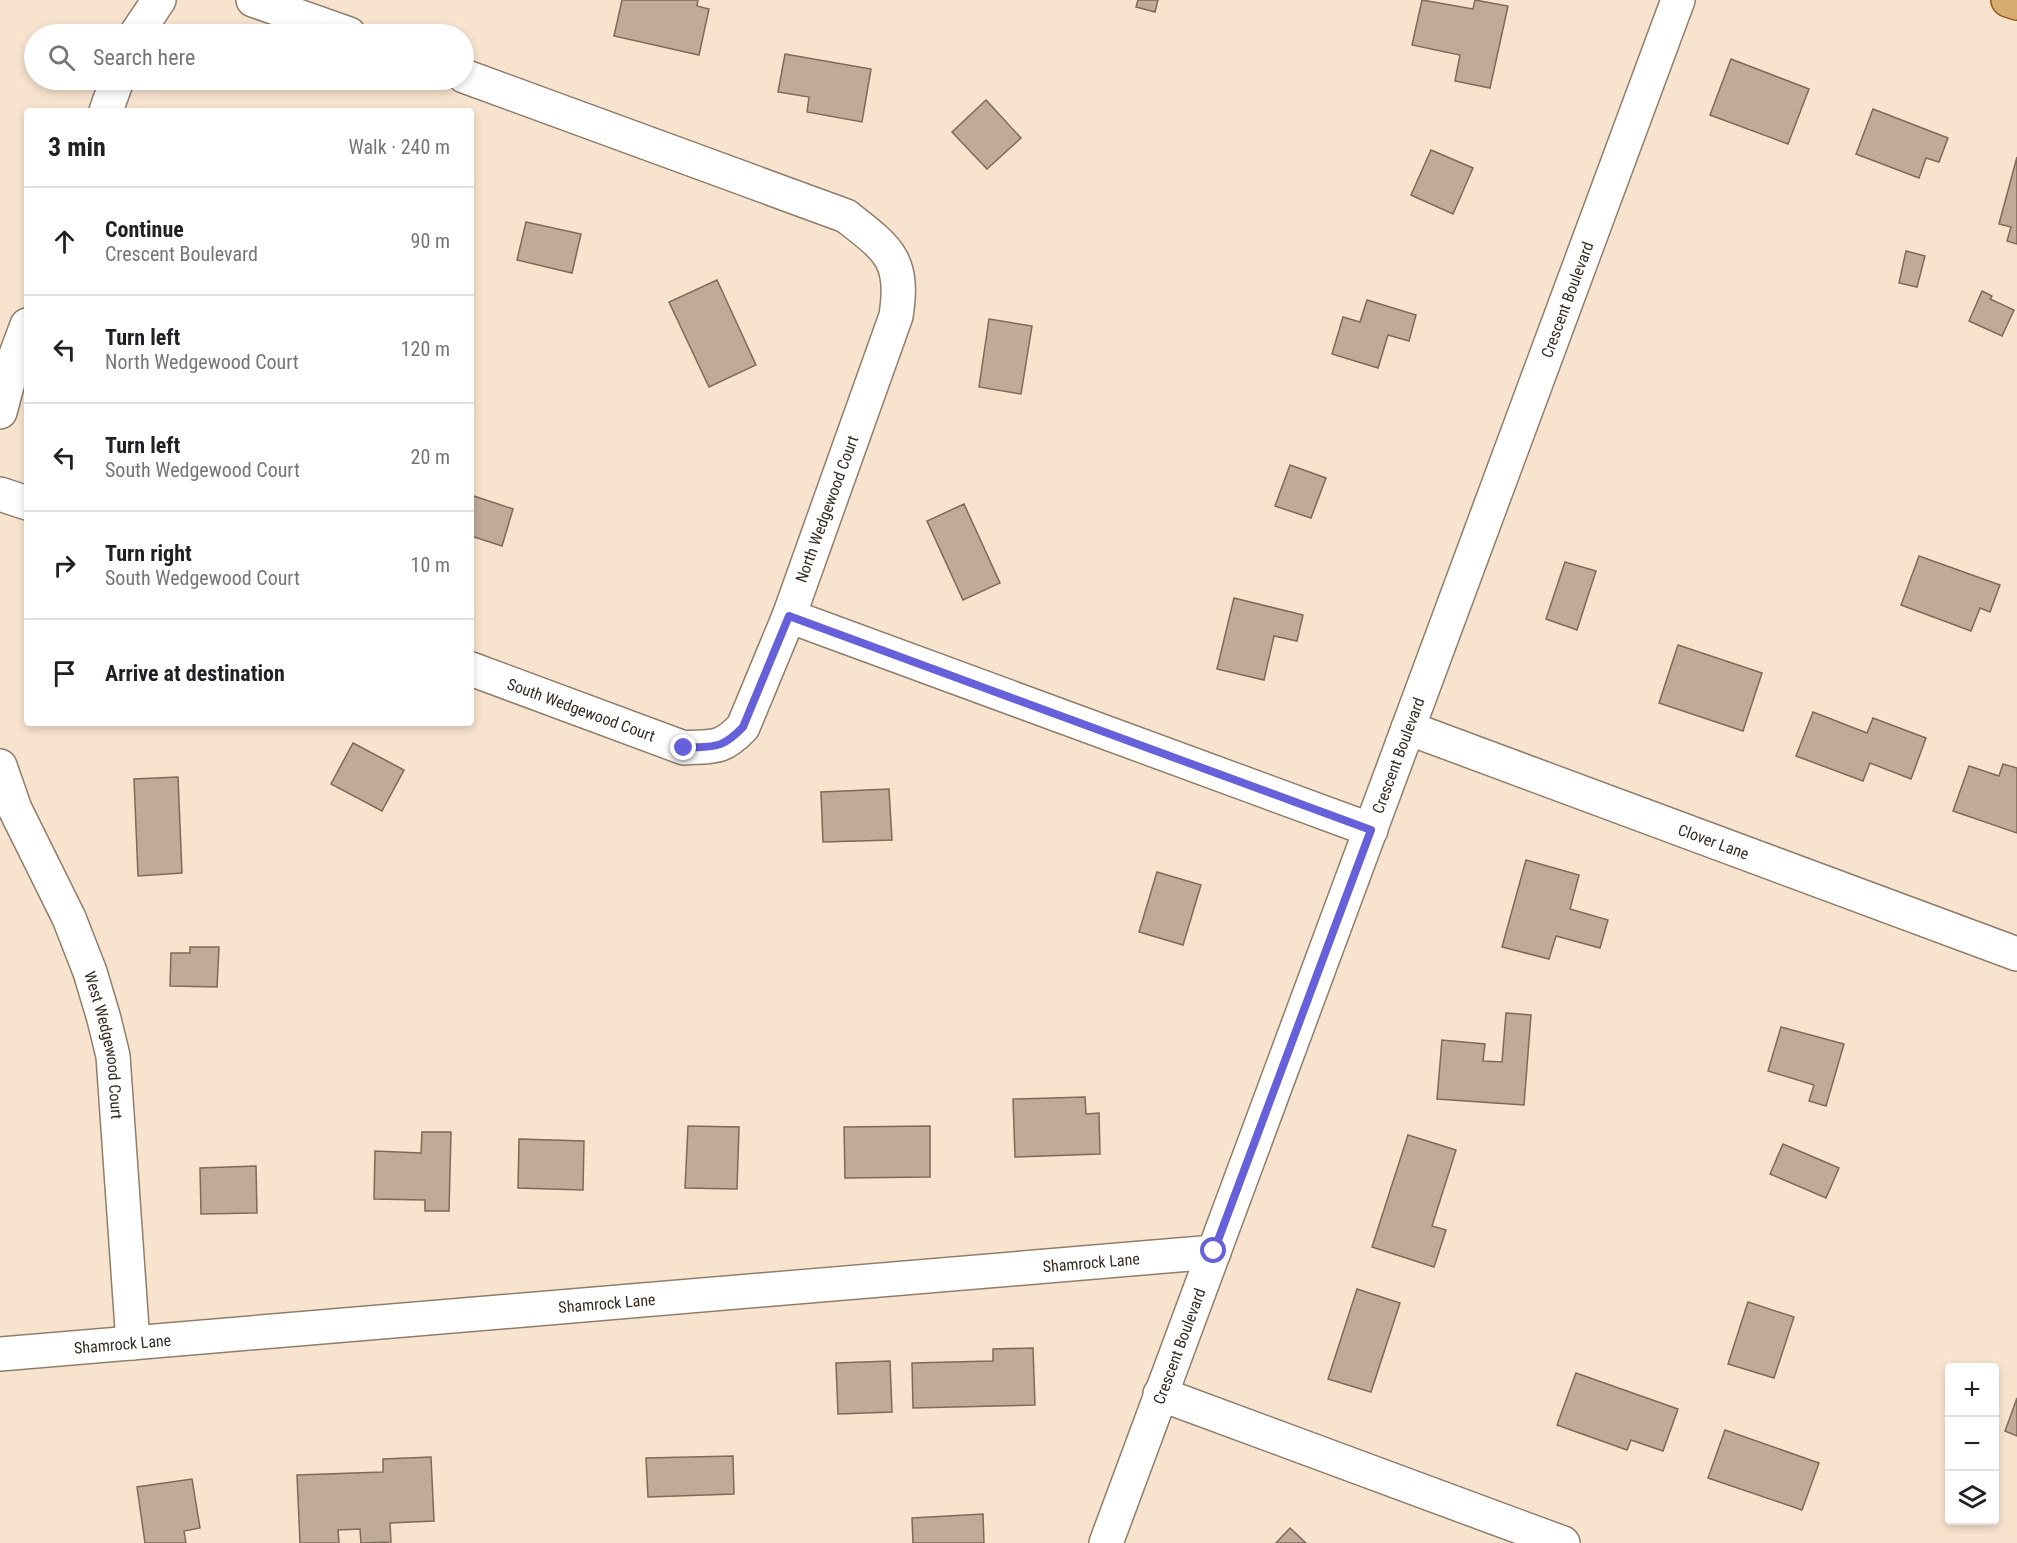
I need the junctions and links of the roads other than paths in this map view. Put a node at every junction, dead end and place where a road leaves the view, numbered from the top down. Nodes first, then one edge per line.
1 (159, 0) edge
2 (253, 0) edge
3 (1678, 0) edge
4 (2008, 0) edge
5 (2017, 3) edge
6 (143, 24) edge
7 (321, 24) edge
8 (474, 80) edge
9 (113, 90) edge
10 (107, 108) edge
11 (24, 334) edge
12 (0, 412) edge
13 (0, 494) edge
14 (24, 502) edge
15 (789, 616) junction
16 (474, 670) edge
17 (1408, 729) junction
18 (0, 766) edge
19 (7, 814) edge
20 (1371, 830) junction
21 (2017, 954) edge
22 (1214, 1251) junction
23 (133, 1343) junction
24 (0, 1354) edge
25 (1160, 1394) junction
26 (1106, 1543) edge
27 (1563, 1543) edge

1 - 6 street
2 - 7 street
3 - 17 street, Crescent Boulevard
4 - 5 main road
8 - 15 street, North Wedgewood Court
9 - 10 street
11 - 12 street
13 - 14 street
15 - 16 street, South Wedgewood Court
15 - 20 street
17 - 20 street, Crescent Boulevard
17 - 21 street, Clover Lane
18 - 19 street, West Wedgewood Court
19 - 23 street, West Wedgewood Court
20 - 22 street, Crescent Boulevard
22 - 23 street, Shamrock Lane
22 - 25 street, Crescent Boulevard
23 - 24 street, Shamrock Lane
25 - 26 street, Crescent Boulevard
25 - 27 street

